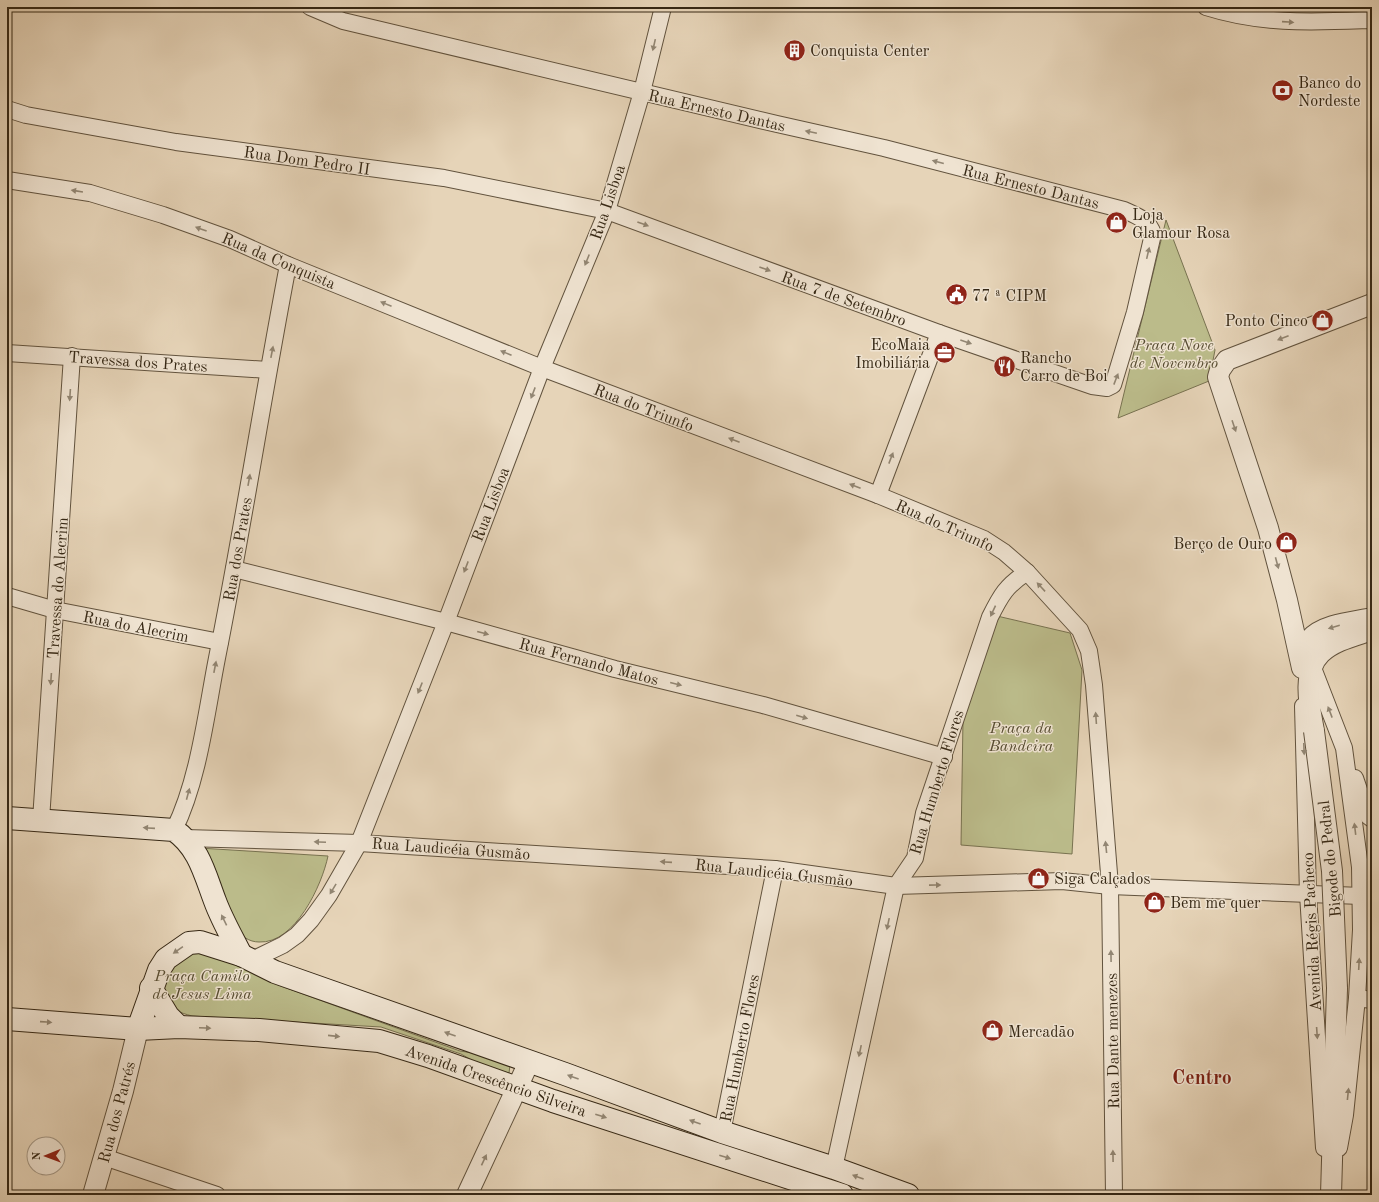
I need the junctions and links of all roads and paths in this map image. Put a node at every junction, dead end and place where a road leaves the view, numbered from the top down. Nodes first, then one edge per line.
1 (310, 7) edge
2 (663, 7) edge
3 (1206, 7) edge
4 (1222, 9) edge
5 (1261, 13) edge
6 (1372, 20) edge
7 (642, 92) junction
8 (7, 109) edge
9 (7, 180) edge
10 (607, 211) junction
11 (288, 265) junction
12 (1372, 304) edge
13 (939, 333) junction
14 (7, 352) edge
15 (72, 356) junction
16 (542, 368) junction
17 (268, 370) junction
18 (1083, 382) joint
19 (878, 495) junction
20 (234, 569) junction
21 (1027, 572) junction
22 (7, 596) edge
23 (55, 610) junction
24 (1372, 618) edge
25 (446, 622) junction
26 (1372, 630) edge
27 (220, 642) junction
28 (1307, 668) junction
29 (1344, 748) junction
30 (944, 757) junction
31 (7, 818) edge
32 (1372, 819) edge
33 (41, 820) junction
34 (180, 834) junction
35 (359, 843) junction
36 (775, 869) junction
37 (896, 886) junction
38 (1110, 886) junction
39 (1308, 894) junction
40 (1361, 896) junction
41 (246, 957) junction
42 (151, 988) junction
43 (1338, 988) joint
44 (1364, 999) edge
45 (7, 1019) edge
46 (179, 1027) junction
47 (138, 1029) junction
48 (529, 1062) junction
49 (517, 1087) junction
50 (722, 1132) junction
51 (104, 1157) junction
52 (834, 1168) junction
53 (1330, 1192) edge
54 (831, 1193) edge
55 (93, 1195) edge
56 (217, 1195) edge
57 (467, 1195) edge
58 (908, 1195) edge
59 (1114, 1195) edge

1 - 7 street, Rua Ernesto Dantas
2 -> 7 street, Rua Lisboa
3 - 4 street
4 - 5 street
5 -> 6 street
7 - 10 street, Rua Lisboa
18 -> 7 street, Rua Ernesto Dantas
8 - 10 street, Rua Dom Pedro II
11 -> 9 street, Rua da Conquista
10 -> 13 street, Rua 7 de Setembro
10 -> 16 street, Rua Lisboa
16 -> 11 street, Rua da Conquista
17 -> 11 street, Rua dos Prates
12 -> 28 street
13 -> 18 street, Rua 7 de Setembro
19 -> 13 street
14 - 15 street, Travessa dos Prates
15 - 17 street, Travessa dos Prates
15 -> 23 street, Travessa do Alecrim
19 -> 16 street, Rua do Triunfo
16 -> 25 street, Rua Lisboa
20 -> 17 street, Rua dos Prates
19 - 21 street, Rua do Triunfo
20 - 25 street, Rua Fernando Matos
20 - 27 street, Rua dos Prates
21 -> 30 street, Rua Humberto Flores
38 -> 21 street, Rua do Triunfo
22 - 23 street, Rua do Alecrim
23 - 27 street, Rua do Alecrim
23 -> 33 street, Travessa do Alecrim
24 -> 28 street
25 -> 30 street, Rua Fernando Matos
25 -> 35 street, Rua Lisboa
26 - 28 street
34 -> 27 street, Rua dos Prates
29 -> 28 street
28 -> 39 street, Avenida Régis Pacheco
28 - 43 street, Bigode do Pedral, bridge
29 - 32 street
40 -> 29 street
30 - 37 street, Rua Humberto Flores
31 - 33 main road, Rua Laudicéia Gusmão
34 -> 33 main road, Rua Laudicéia Gusmão
35 -> 34 street, Rua Laudicéia Gusmão
41 -> 34 main road
36 -> 35 street, Rua Laudicéia Gusmão
35 -> 41 street, Rua Lisboa
36 - 37 street, Rua Laudicéia Gusmão
36 - 50 street, Rua Humberto Flores
37 -> 38 street, Rua Laudicéia Gusmão
37 -> 52 street, Rua Humberto Flores
38 - 39 street
59 -> 38 street, Rua Dante menezes
39 - 40 street
39 -> 53 street, Avenida Régis Pacheco
44 -> 40 street
41 -> 42 main road, Avenida Crescêncio Silveira
48 -> 41 main road, Avenida Crescêncio Silveira
42 - 46 main road
42 - 47 main road, Avenida Crescêncio Silveira
43 - 53 street, Avenida Régis Pacheco
53 -> 44 street
45 -> 47 main road, Avenida Crescêncio Silveira
46 - 47 main road, Avenida Crescêncio Silveira
46 -> 49 main road, Avenida Crescêncio Silveira
47 - 51 street, Rua dos Patrés
48 - 49 street
50 -> 48 main road, Avenida Crescêncio Silveira
49 -> 54 main road, Avenida Crescêncio Silveira
57 -> 49 street
50 - 52 main road, Avenida Crescêncio Silveira
51 - 55 street, Rua dos Patrés
51 - 56 street
58 -> 52 main road, Avenida Crescêncio Silveira

